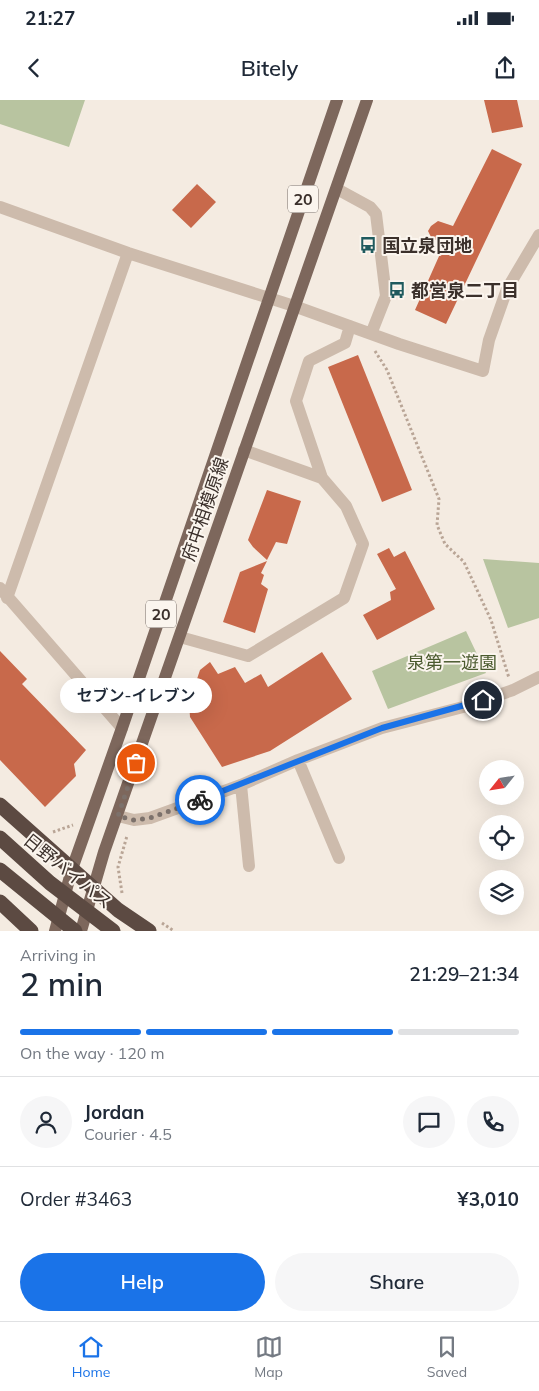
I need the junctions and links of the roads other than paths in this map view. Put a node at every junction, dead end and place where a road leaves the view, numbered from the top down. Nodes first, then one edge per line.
1 (337, 100) edge
2 (366, 100) edge
3 (336, 189) junction
4 (0, 207) edge
5 (539, 236) edge
6 (128, 253) junction
7 (269, 298) junction
8 (294, 306) junction
9 (361, 330) junction
10 (244, 450) junction
11 (322, 478) junction
12 (4, 593) edge
13 (180, 637) junction
14 (539, 677) edge
15 (122, 728) junction
16 (298, 760) junction
17 (241, 785) junction
18 (0, 806) edge
19 (118, 816) junction
20 (0, 838) edge
21 (339, 858) dead end
22 (248, 866) dead end
23 (72, 869) junction
24 (0, 870) edge
25 (94, 888) junction
26 (0, 902) edge
27 (154, 926) edge
28 (31, 931) edge
29 (55, 931) edge
30 (75, 931) edge
31 (81, 931) edge
32 (113, 931) edge

1 - 7 main road, 府中相模原線 / 20
2 - 3 main road, 府中相模原線 / 20
3 - 8 main road, 府中相模原線 / 20
3 - 9 street
4 - 6 street
5 - 9 street
6 - 7 street
6 - 12 street
7 - 8 street
7 - 15 main road, 府中相模原線 / 20
8 - 9 street
8 - 10 main road, 府中相模原線 / 20
9 - 11 street
10 - 11 street
10 - 13 main road, 府中相模原線 / 20
11 - 13 street
12 - 15 street
13 - 19 main road, 府中相模原線 / 20
14 - 16 street
15 - 23 main road, 府中相模原線 / 20
16 - 17 street
16 - 21 street
17 - 19 street
17 - 22 street
18 - 23 highway
19 - 25 main road, 府中相模原線 / 20
20 - 32 highway, 日野バイパス, bridge
23 - 25 highway
23 - 29 main road, 府中相模原線 / 20
24 - 30 highway, bridge
25 - 27 highway
25 - 31 main road, 府中相模原線 / 20
26 - 28 highway

